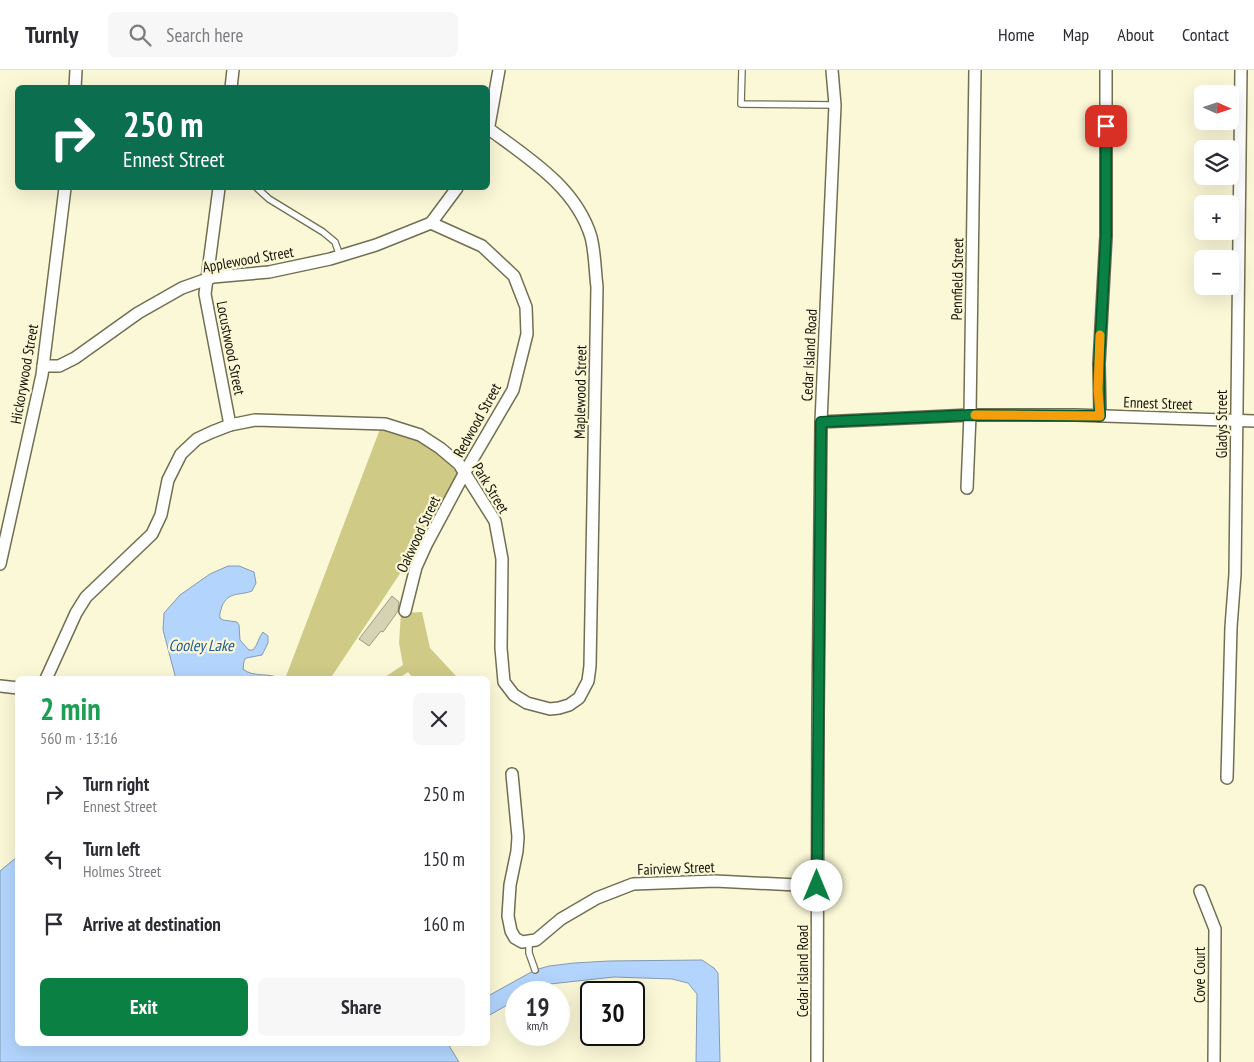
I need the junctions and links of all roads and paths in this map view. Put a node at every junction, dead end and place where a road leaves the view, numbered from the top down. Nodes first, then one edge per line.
1 (76, 70) edge
2 (233, 70) edge
3 (499, 70) edge
4 (742, 70) edge
5 (832, 70) edge
6 (976, 70) edge
7 (1106, 70) edge
8 (1241, 70) edge
9 (74, 85) edge
10 (231, 85) edge
11 (835, 105) junction
12 (490, 119) edge
13 (490, 131) edge
14 (65, 190) edge
15 (219, 190) edge
16 (259, 190) edge
17 (456, 190) edge
18 (431, 223) junction
19 (340, 256) junction
20 (208, 279) junction
21 (43, 366) junction
22 (970, 415) junction
23 (1100, 416) junction
24 (1236, 420) junction
25 (1254, 421) edge
26 (821, 422) junction
27 (230, 425) junction
28 (465, 472) junction
29 (967, 488) dead end
30 (0, 564) edge
31 (405, 611) dead end
32 (47, 676) edge
33 (0, 686) edge
34 (15, 688) edge
35 (579, 698) joint
36 (512, 774) dead end
37 (1227, 778) dead end
38 (817, 886) junction
39 (1200, 891) dead end
40 (526, 942) junction
41 (535, 970) dead end
42 (817, 1062) edge
43 (1214, 1062) edge

1 - 9 street
2 - 10 street
3 - 12 street
4 - 11 lane
5 - 11 street, Cedar Island Road
6 - 22 street, Pennfield Street
7 - 23 street
8 - 24 street, Gladys Street
11 - 26 street, Cedar Island Road
13 - 35 street, Maplewood Street
14 - 21 street, Hickorywood Street
15 - 20 street, Locustwood Street
16 - 19 lane
17 - 18 street
18 - 19 street, Applewood Street
18 - 28 street, Redwood Street
19 - 20 street, Applewood Street
20 - 21 street, Applewood Street
20 - 27 street, Locustwood Street
21 - 30 street, Hickorywood Street
22 - 23 street, Ennest Street
22 - 26 street, Ennest Street
22 - 29 street, Pennfield Street
23 - 24 street, Ennest Street
24 - 25 street, Ennest Street
24 - 37 street, Gladys Street
26 - 38 street, Cedar Island Road
27 - 28 street, Park Street
27 - 32 street, Park Street
28 - 31 street, Oakwood Street
28 - 35 street, Park Street
33 - 34 street
36 - 40 street
38 - 40 street, Fairview Street
38 - 42 street, Cedar Island Road
39 - 43 street, Cove Court
40 - 41 lane

